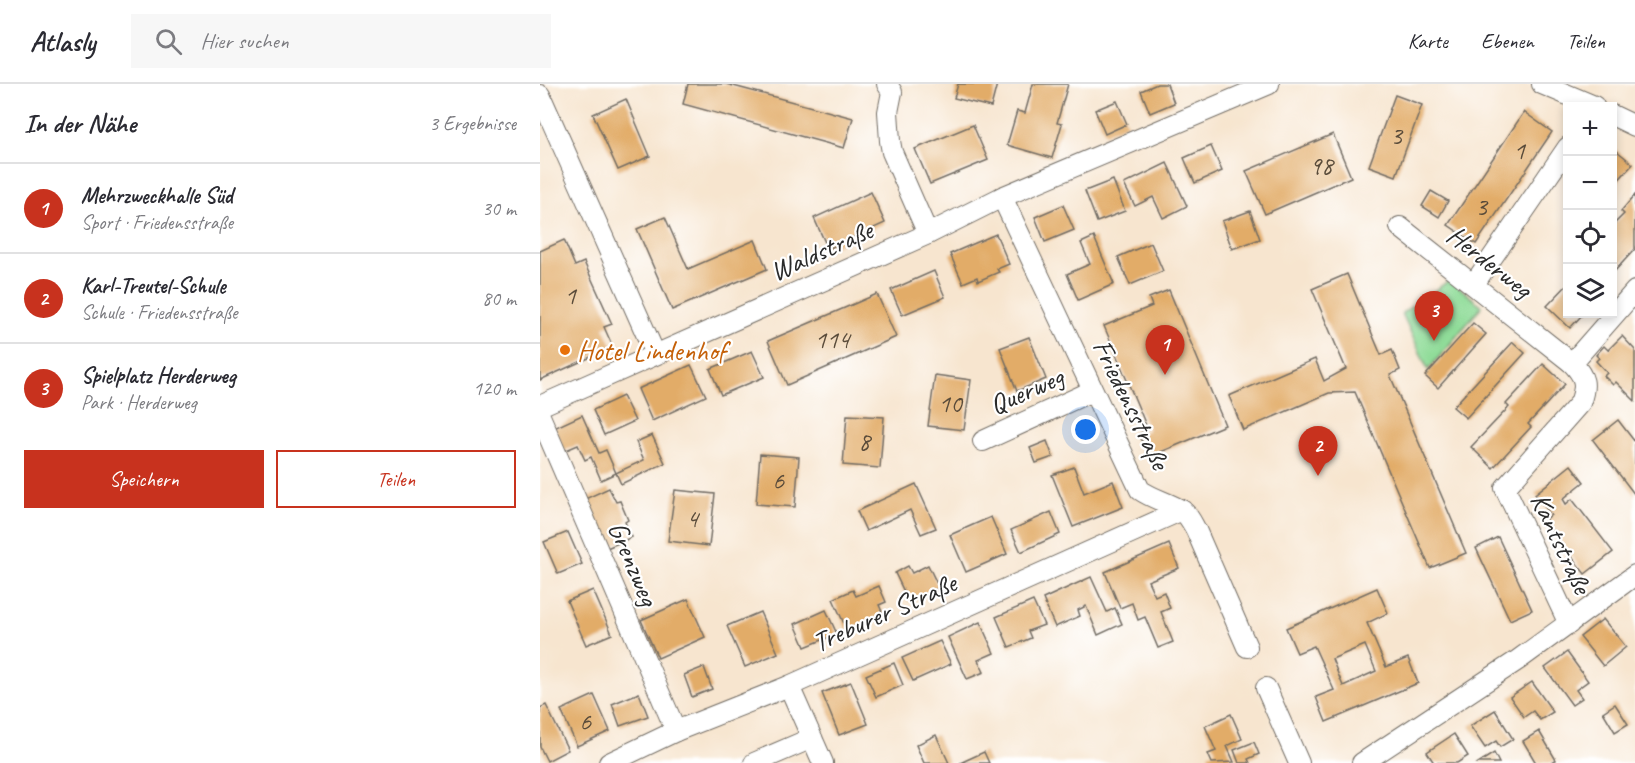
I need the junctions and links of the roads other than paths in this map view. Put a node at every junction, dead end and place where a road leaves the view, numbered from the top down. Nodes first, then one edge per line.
1 (888, 84) edge
2 (1269, 84) edge
3 (1542, 84) edge
4 (540, 95) edge
5 (1585, 102) edge
6 (1617, 117) edge
7 (1635, 126) edge
8 (1563, 154) edge
9 (1002, 197) junction
10 (1400, 227) dead end
11 (928, 234) junction
12 (1474, 284) junction
13 (1635, 291) edge
14 (655, 354) junction
15 (1572, 363) junction
16 (1092, 392) junction
17 (540, 406) edge
18 (540, 416) edge
19 (983, 441) dead end
20 (1182, 510) junction
21 (1635, 575) edge
22 (1569, 624) junction
23 (1247, 647) dead end
24 (789, 686) junction
25 (1266, 688) dead end
26 (676, 731) junction
27 (812, 738) junction
28 (609, 763) edge
29 (754, 763) edge
30 (823, 763) edge
31 (1299, 763) edge
32 (1362, 763) edge

1 - 11 street
2 - 9 street, Waldstraße
3 - 5 street
4 - 14 street
6 - 7 street
8 - 12 street
9 - 11 street, Waldstraße
9 - 16 street, Friedensstraße
10 - 12 street, Herderweg
11 - 14 street, Waldstraße
12 - 15 street, Herderweg
13 - 15 street
14 - 17 street, Waldstraße
15 - 22 street, Kantstraße
16 - 19 street, Querweg
16 - 20 street, Friedensstraße
18 - 26 street, Grenzweg
20 - 23 street
20 - 24 street, Treburer Straße
21 - 22 street
22 - 32 street
24 - 26 street, Treburer Straße
24 - 27 street
25 - 31 street
26 - 28 street, Treburer Straße
27 - 29 street
27 - 30 street

